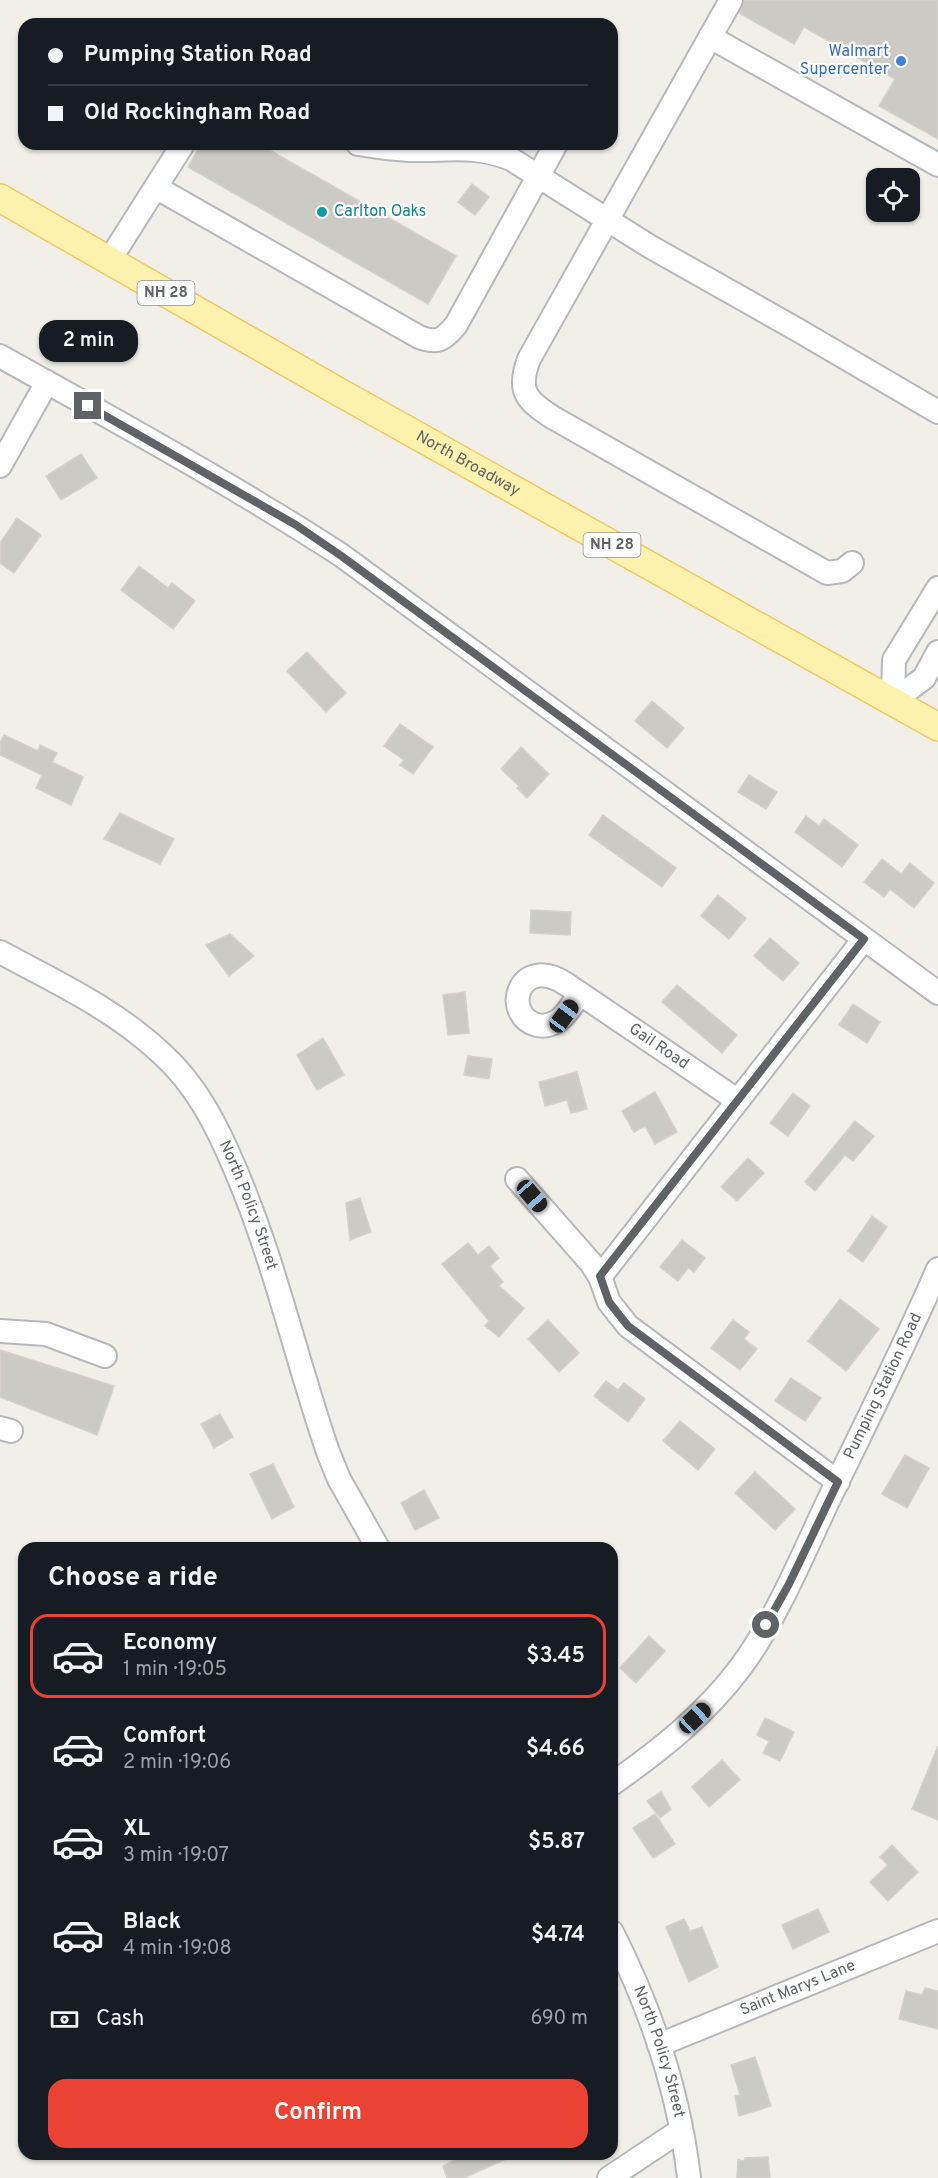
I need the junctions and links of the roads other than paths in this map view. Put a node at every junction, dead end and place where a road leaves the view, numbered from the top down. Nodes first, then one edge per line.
1 (731, 0) edge
2 (710, 37) junction
3 (179, 150) edge
4 (482, 150) edge
5 (553, 150) edge
6 (938, 165) edge
7 (538, 175) junction
8 (157, 188) junction
9 (0, 198) edge
10 (607, 219) junction
11 (109, 261) junction
12 (0, 356) edge
13 (47, 382) junction
14 (938, 412) edge
15 (0, 466) edge
16 (852, 563) dead end
17 (938, 588) edge
18 (938, 652) edge
19 (893, 701) junction
20 (938, 727) edge
21 (864, 939) junction
22 (0, 952) edge
23 (938, 993) edge
24 (580, 994) dead end
25 (737, 1100) junction
26 (517, 1179) dead end
27 (938, 1269) edge
28 (600, 1276) junction
29 (0, 1331) edge
30 (105, 1356) dead end
31 (838, 1482) junction
32 (375, 1542) edge
33 (618, 1780) edge
34 (938, 1930) edge
35 (618, 1945) edge
36 (659, 2045) junction
37 (681, 2130) junction
38 (609, 2178) edge
39 (689, 2178) edge

1 - 2 street
2 - 6 street
2 - 10 street
3 - 8 street
4 - 7 street
5 - 7 street
7 - 8 street
7 - 10 street
8 - 11 street
9 - 11 main road, North Broadway / NH 28
10 - 14 street
10 - 16 street
11 - 19 main road, North Broadway / NH 28
12 - 13 street
13 - 15 street
13 - 21 street
17 - 19 street
18 - 19 street
19 - 20 main road, North Broadway / NH 28
21 - 23 street
21 - 25 street
22 - 32 street, North Policy Street
24 - 25 street, Gail Road
25 - 28 street
26 - 28 street
27 - 31 street, Pumping Station Road
28 - 31 street
29 - 30 street
31 - 33 street, Pumping Station Road
34 - 36 street, Saint Marys Lane
35 - 36 street, North Policy Street
36 - 37 street, North Policy Street
37 - 38 street
37 - 39 street, North Policy Street

